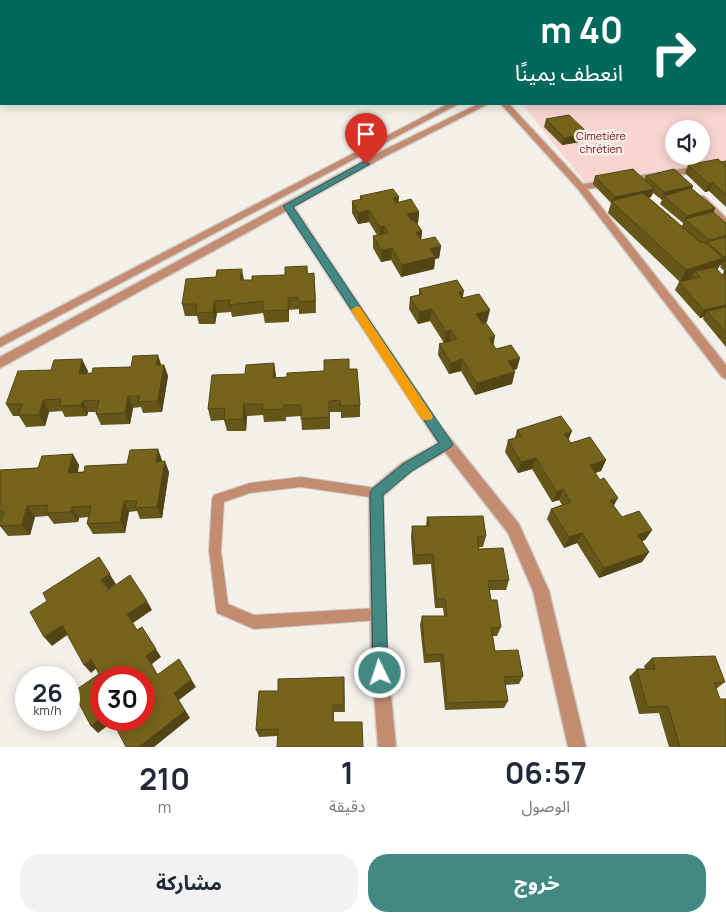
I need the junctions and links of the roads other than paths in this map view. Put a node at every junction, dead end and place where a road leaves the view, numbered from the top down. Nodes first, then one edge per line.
1 (452, 105) edge
2 (482, 105) edge
3 (506, 105) edge
4 (726, 165) edge
5 (580, 187) junction
6 (695, 192) edge
7 (288, 206) junction
8 (726, 224) edge
9 (0, 343) edge
10 (0, 364) edge
11 (726, 374) edge
12 (447, 444) junction
13 (376, 493) junction
14 (378, 614) junction
15 (387, 747) edge
16 (577, 747) edge

1 - 9 street
2 - 7 street
3 - 5 street
4 - 5 street
5 - 11 street
6 - 8 street
7 - 10 street
7 - 12 street
12 - 13 street
12 - 16 street
13 - 14 street
13 - 14 lane
14 - 15 street

